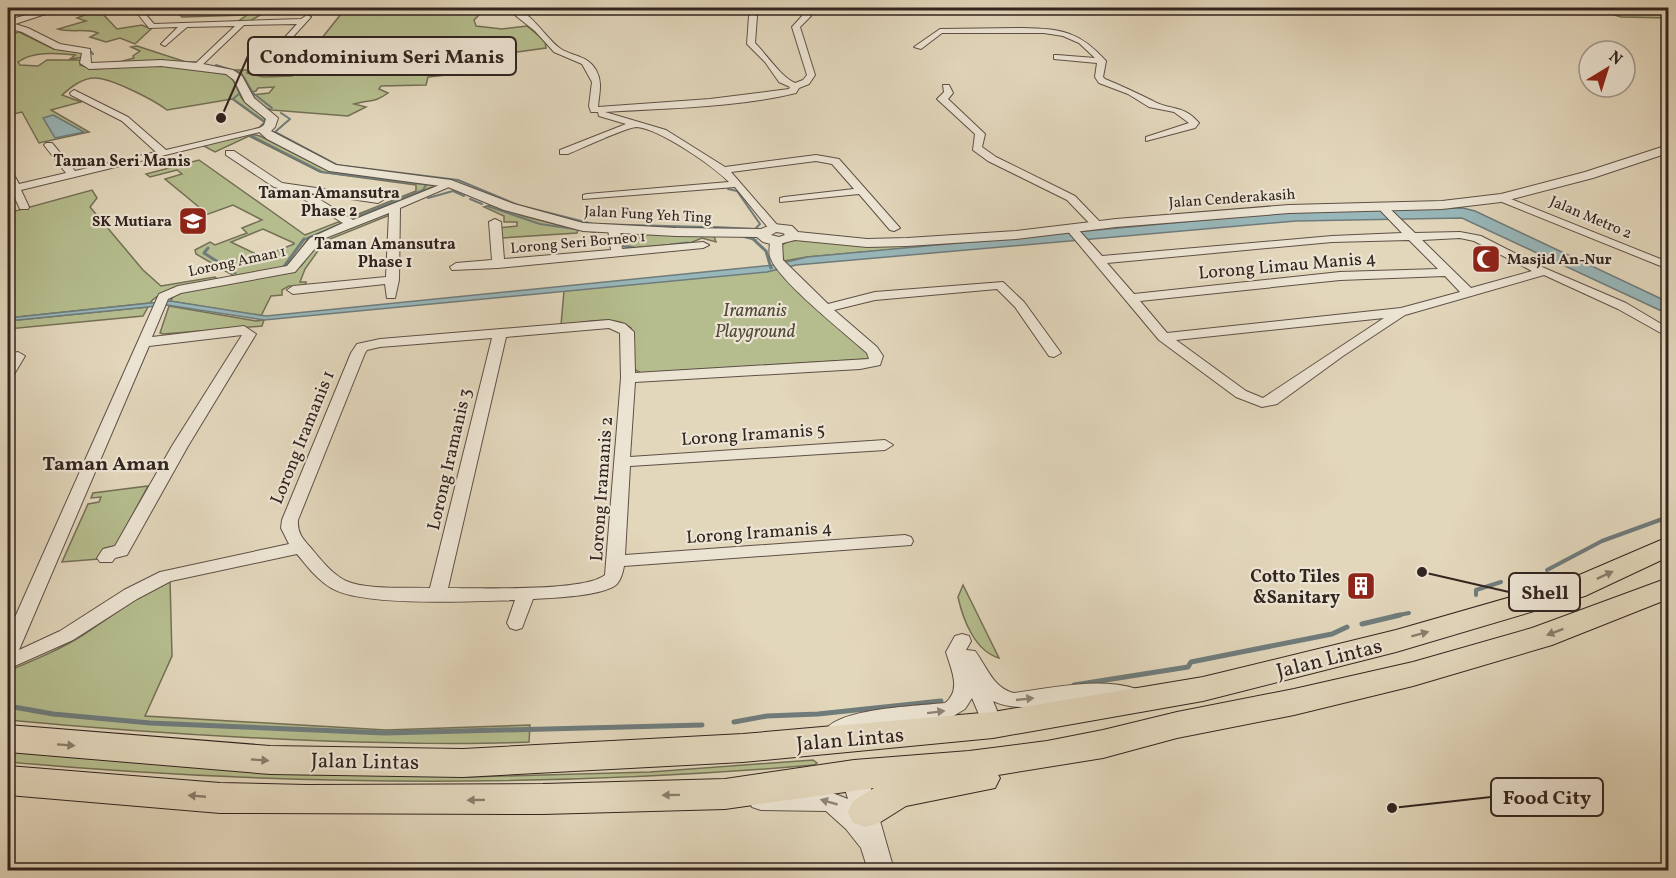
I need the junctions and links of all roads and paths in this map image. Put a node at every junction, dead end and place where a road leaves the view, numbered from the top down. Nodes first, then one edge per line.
1 (60, 8) edge
2 (136, 8) edge
3 (177, 8) edge
4 (192, 8) edge
5 (510, 8) edge
6 (795, 8) edge
7 (753, 16) dead end
8 (242, 23) junction
9 (8, 24) edge
10 (1070, 24) dead end
11 (184, 26) junction
12 (1052, 32) junction
13 (165, 44) dead end
14 (918, 47) dead end
15 (1057, 57) dead end
16 (1102, 61) junction
17 (198, 66) junction
18 (259, 72) dead end
19 (795, 86) junction
20 (946, 87) dead end
21 (74, 93) dead end
22 (614, 115) junction
23 (635, 124) junction
24 (263, 130) junction
25 (1149, 139) dead end
26 (49, 144) dead end
27 (1668, 151) edge
28 (564, 152) dead end
29 (163, 153) junction
30 (230, 153) dead end
31 (723, 170) junction
32 (8, 173) edge
33 (73, 175) junction
34 (451, 184) junction
35 (738, 184) junction
36 (17, 188) junction
37 (294, 189) junction
38 (861, 191) junction
39 (1520, 193) junction
40 (587, 197) dead end
41 (1501, 198) junction
42 (378, 200) dead end
43 (784, 200) dead end
44 (24, 207) dead end
45 (395, 207) junction
46 (1383, 208) junction
47 (1536, 211) junction
48 (495, 222) dead end
49 (352, 224) junction
50 (1097, 225) junction
51 (894, 228) dead end
52 (615, 229) junction
53 (771, 234) junction
54 (1077, 234) junction
55 (1412, 237) junction
56 (703, 245) dead end
57 (617, 254) junction
58 (1099, 260) junction
59 (498, 264) junction
60 (1668, 266) edge
61 (456, 267) dead end
62 (1542, 270) junction
63 (1448, 272) junction
64 (393, 280) junction
65 (292, 290) dead end
66 (1469, 293) junction
67 (392, 295) dead end
68 (1131, 298) junction
69 (827, 308) junction
70 (1402, 312) junction
71 (609, 324) joint
72 (500, 332) junction
73 (1668, 333) edge
74 (1164, 337) junction
75 (145, 342) junction
76 (1054, 353) dead end
77 (18, 356) dead end
78 (8, 374) edge
79 (628, 378) junction
80 (885, 445) dead end
81 (624, 462) junction
82 (905, 541) dead end
83 (1668, 546) edge
84 (301, 547) junction
85 (106, 558) dead end
86 (616, 561) junction
87 (1668, 588) edge
88 (526, 593) junction
89 (437, 596) junction
90 (516, 623) dead end
91 (962, 640) dead end
92 (8, 653) edge
93 (8, 662) edge
94 (1363, 686) junction
95 (1152, 697) junction
96 (993, 725) junction
97 (8, 739) edge
98 (820, 741) junction
99 (1047, 754) junction
100 (463, 764) junction
101 (854, 775) junction
102 (8, 782) edge
103 (725, 794) junction
104 (868, 826) junction
105 (881, 870) edge

1 - 9 street
2 - 11 street
3 - 4 street
5 - 22 street
6 - 19 street
7 - 19 street
8 - 11 street
8 - 17 street
8 - 18 street
9 - 17 street
10 - 12 street
11 - 13 street
12 - 14 street
12 - 16 street
15 - 16 street
16 - 25 street
17 - 24 street
19 - 22 street
20 - 50 street
21 - 29 street
22 - 23 street
23 - 28 street
23 - 31 street
24 - 29 street
24 - 34 street, Jalan Fung Yeh Ting
26 - 33 street
27 - 39 street, Jalan Cenderakasih
29 - 33 street
30 - 37 street
31 - 35 street
31 - 38 street
32 - 36 street
33 - 36 street
34 - 45 street, Lorong Aman 1
34 - 52 street, Jalan Fung Yeh Ting
35 - 40 street
35 - 53 street
36 - 44 street
37 - 42 street
37 - 49 street
38 - 43 street
38 - 51 street
39 - 41 street, Jalan Cenderakasih
39 - 47 street, Jalan Metro 2
41 - 46 street, Jalan Cenderakasih
41 - 47 street, Jalan Metro 2
45 - 49 street, Lorong Aman 1
45 - 64 street
46 - 50 street, Jalan Cenderakasih
46 - 55 street
47 - 60 street, Jalan Metro 2
48 - 59 street
49 - 75 street, Lorong Aman 1
50 - 54 street, Jalan Cenderakasih
52 - 53 street, Jalan Fung Yeh Ting
52 - 57 street
53 - 54 street, Jalan Cenderakasih
53 - 69 street
54 - 58 street
55 - 58 street
55 - 62 street
55 - 63 street
56 - 57 street, Lorong Seri Borneo 1
57 - 59 street, Lorong Seri Borneo 1
58 - 68 street
59 - 61 street, Lorong Seri Borneo 1
62 - 66 street
62 - 73 street
63 - 66 street
63 - 68 street, Lorong Limau Manis 4
64 - 65 street
64 - 67 street
66 - 70 street
68 - 74 street
69 - 76 street
69 - 79 street
70 - 74 street
70 - 74 street
71 - 72 street, Lorong Iramanis 1
71 - 79 street, Lorong Iramanis 2
72 - 84 street, Lorong Iramanis 1
72 - 89 street, Lorong Iramanis 3
75 - 85 street
75 - 92 street
77 - 78 street
79 - 81 street, Lorong Iramanis 2
80 - 81 street, Lorong Iramanis 5
81 - 86 street, Lorong Iramanis 2
82 - 86 street, Lorong Iramanis 4
95 -> 83 highway, Jalan Lintas
84 - 89 street, Lorong Iramanis 1
84 - 93 street
86 - 88 street, Lorong Iramanis 2
87 -> 94 highway, Jalan Lintas
88 - 89 street, Lorong Iramanis 1
88 - 90 street
98 -> 91 street
94 - 96 highway
94 - 99 highway, Jalan Lintas
95 - 96 highway, Jalan Lintas
96 -> 95 street
96 - 98 highway, Jalan Lintas
97 -> 100 highway, Jalan Lintas
98 - 100 highway, Jalan Lintas
99 - 101 highway, Jalan Lintas
99 - 104 highway
100 - 101 highway
101 - 103 highway, Jalan Lintas
101 - 104 street
103 -> 102 highway, Jalan Lintas
104 -> 103 street
104 - 105 street

